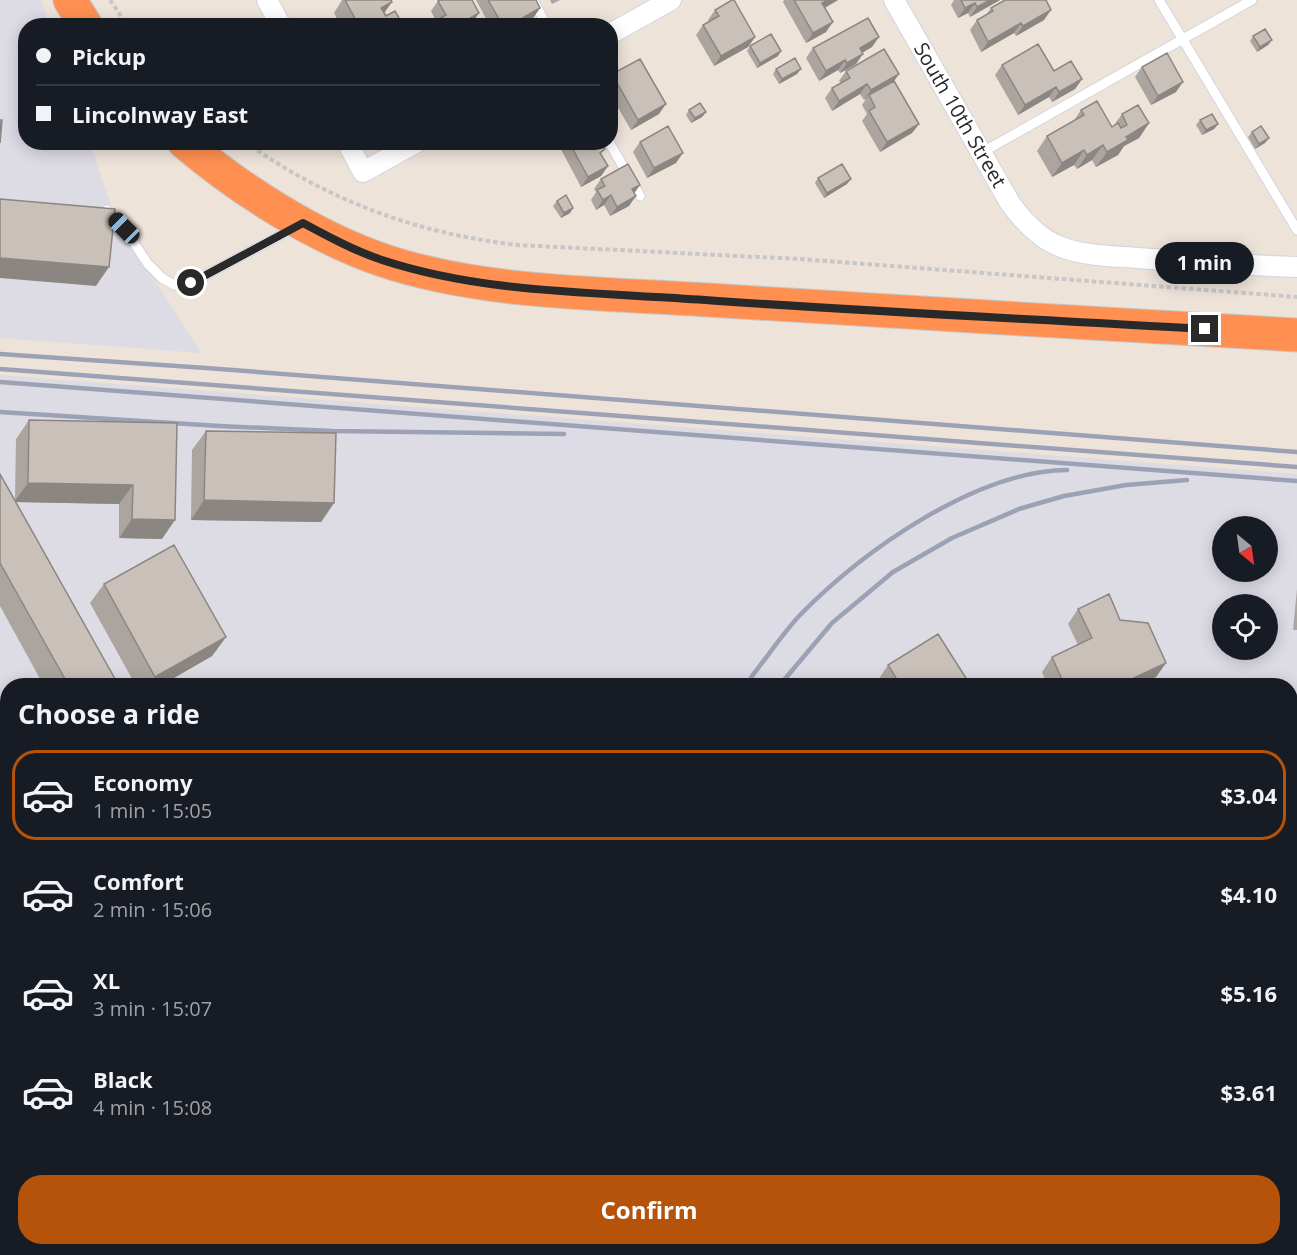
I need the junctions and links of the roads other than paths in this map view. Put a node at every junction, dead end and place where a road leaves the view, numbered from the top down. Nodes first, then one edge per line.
1 (70, 0) edge
2 (267, 0) edge
3 (533, 0) edge
4 (671, 0) edge
5 (894, 0) edge
6 (1160, 0) edge
7 (1252, 0) edge
8 (81, 18) edge
9 (277, 18) edge
10 (543, 18) edge
11 (618, 30) edge
12 (1182, 40) junction
13 (195, 150) edge
14 (351, 150) edge
15 (403, 150) edge
16 (614, 150) edge
17 (981, 153) junction
18 (640, 196) edge
19 (107, 210) edge
20 (303, 223) junction
21 (1297, 230) edge
22 (1297, 267) edge
23 (1297, 334) edge

1 - 8 highway
2 - 9 street
3 - 10 lane
4 - 11 street
5 - 17 street, South 10th Street
6 - 12 lane
7 - 12 lane
12 - 17 lane
12 - 21 lane
13 - 20 highway
14 - 15 street
16 - 18 lane
17 - 22 street, South 10th Street
19 - 20 lane
20 - 23 highway

